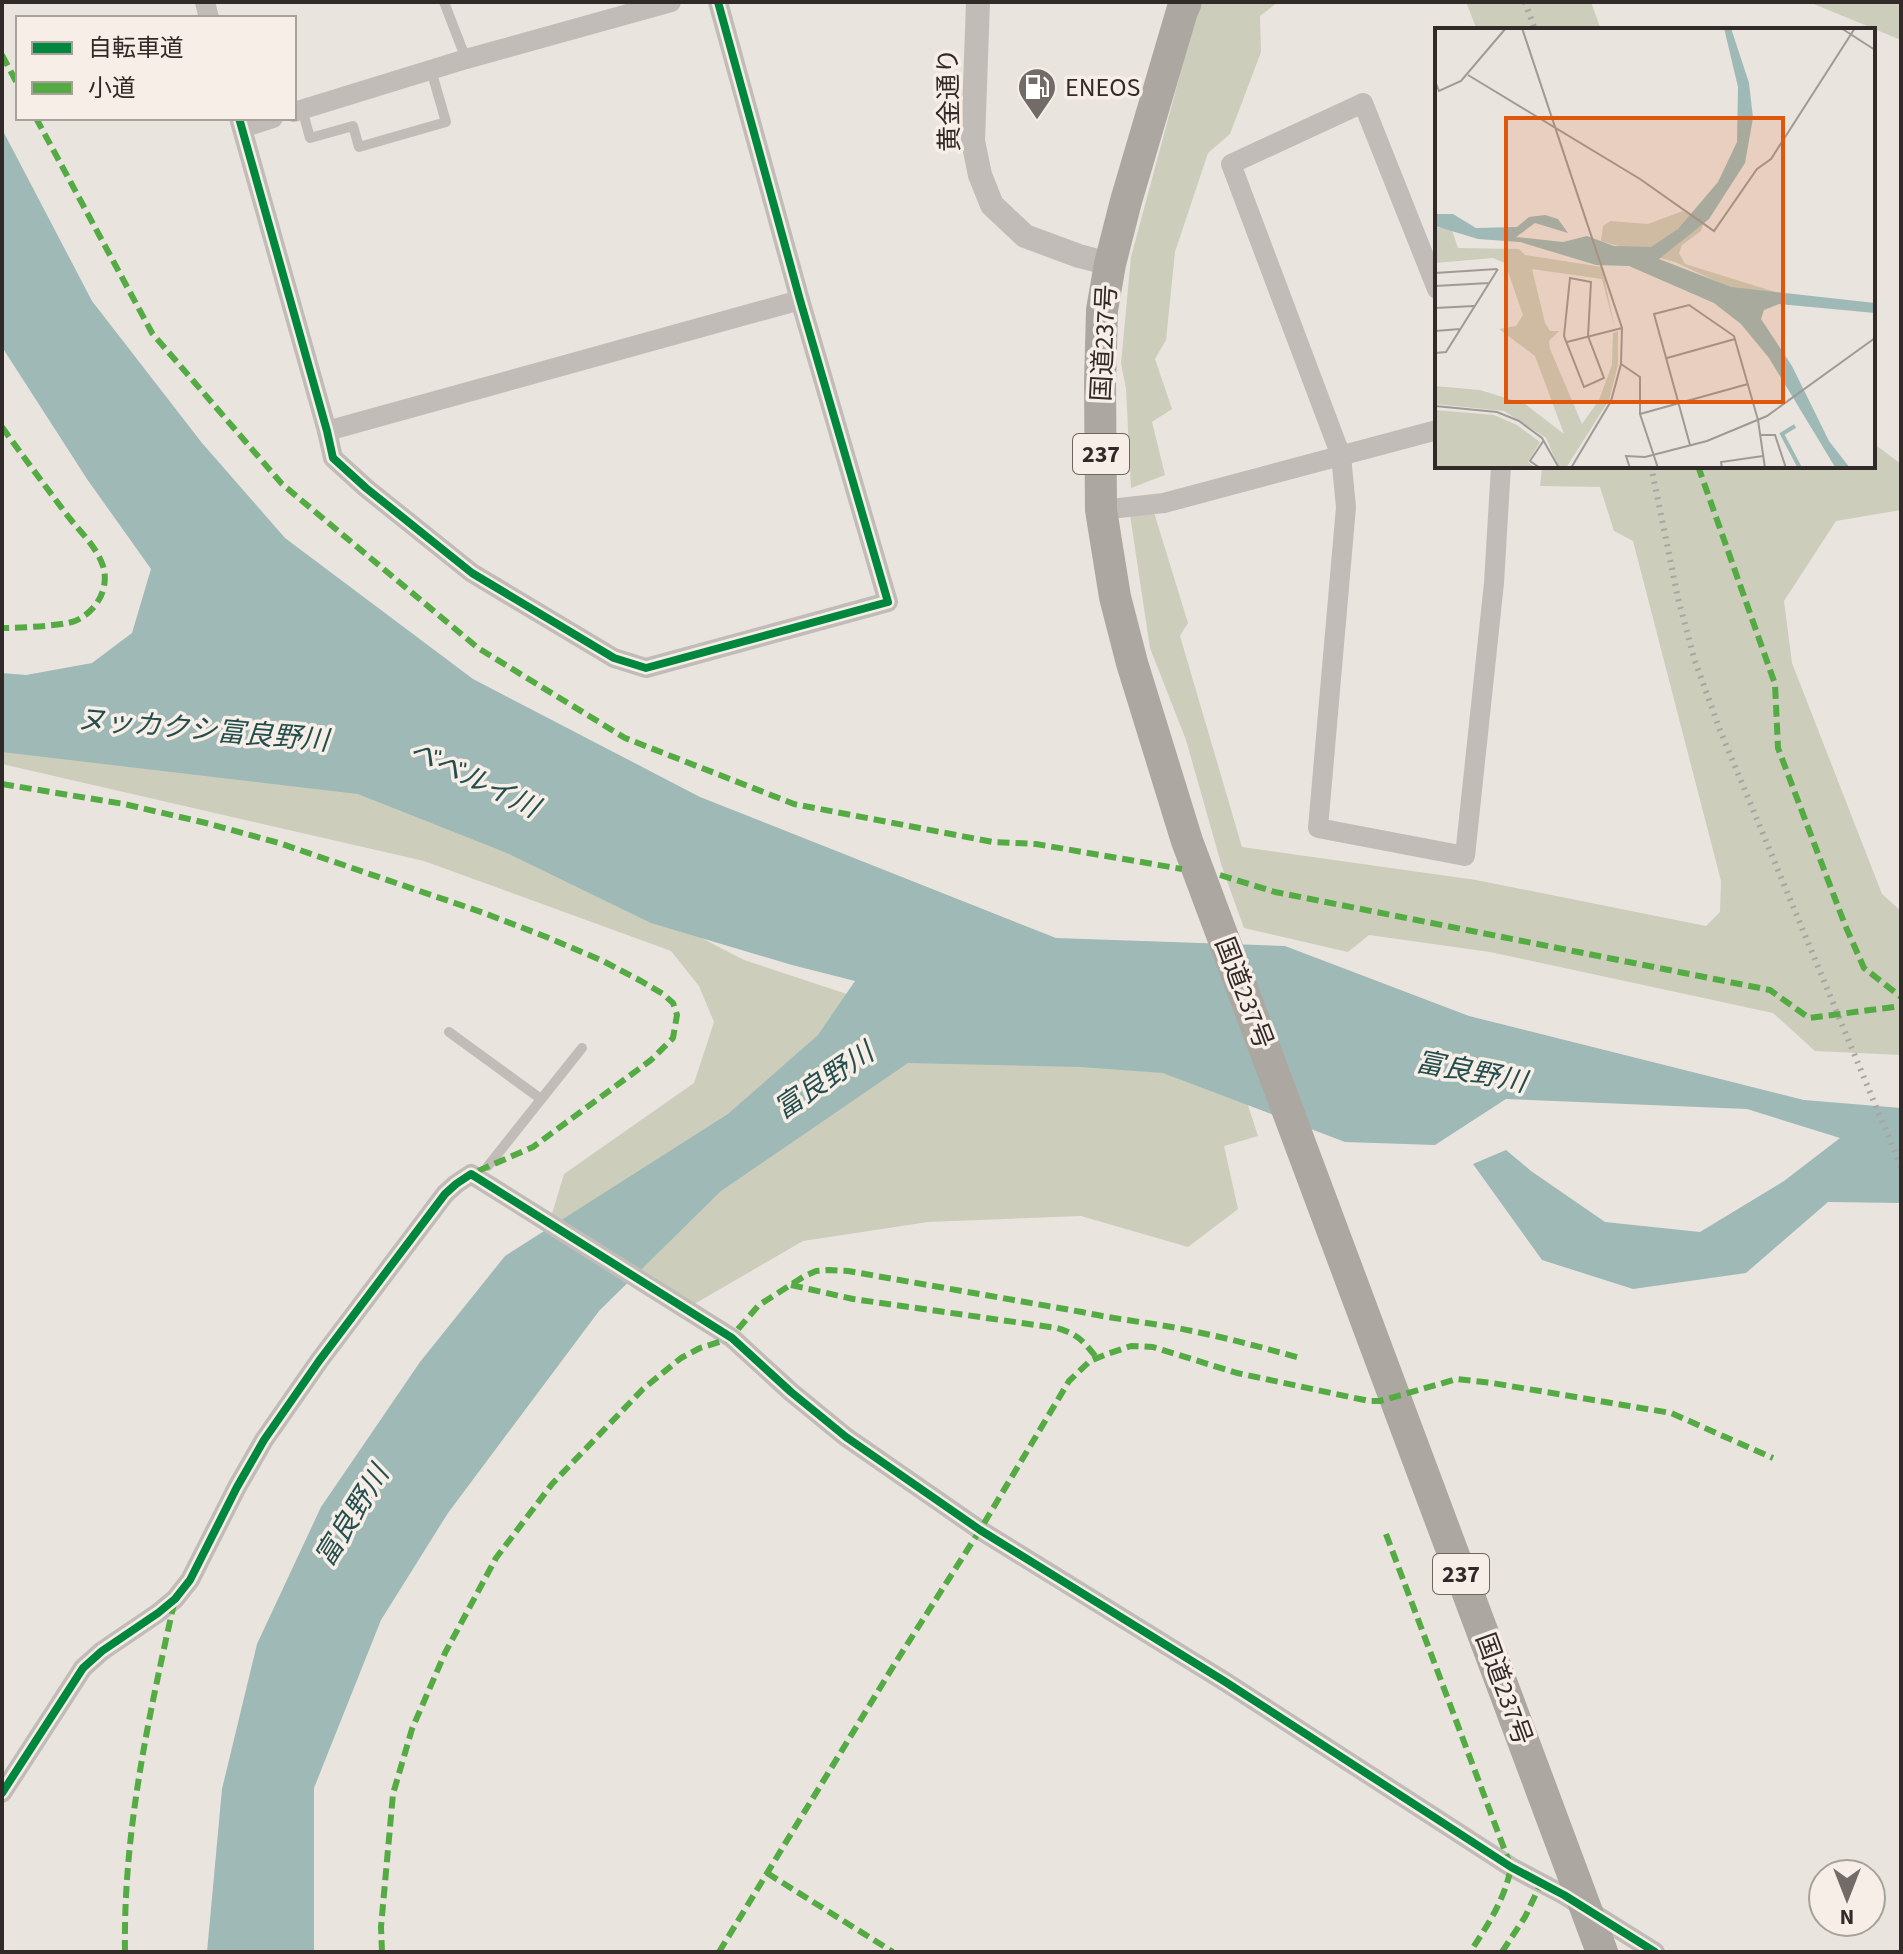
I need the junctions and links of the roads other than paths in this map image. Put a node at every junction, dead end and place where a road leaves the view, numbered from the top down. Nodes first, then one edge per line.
1 (444, 2) edge
2 (671, 2) edge
3 (718, 2) edge
4 (978, 2) edge
5 (1186, 2) edge
6 (466, 59) junction
7 (431, 70) junction
8 (298, 110) edge
9 (260, 120) edge
10 (240, 123) edge
11 (1110, 264) junction
12 (1435, 284) edge
13 (800, 300) junction
14 (327, 431) junction
15 (1435, 431) edge
16 (1341, 456) junction
17 (1501, 468) edge
18 (1101, 510) junction
19 (449, 1032) dead end
20 (582, 1048) dead end
21 (541, 1099) junction
22 (488, 1175) junction
23 (2, 1793) edge
24 (1587, 1911) junction
25 (1602, 1952) edge
26 (1655, 1952) edge

1 - 6 lane
2 - 6 street
3 - 13 street
4 - 11 street, 黄金通り
5 - 11 highway, 国道237号 / 237
6 - 7 street
7 - 8 street
7 - 8 lane
9 - 10 street
10 - 14 street
11 - 18 highway, 国道237号 / 237
12 - 16 street
13 - 14 street
13 - 14 street
15 - 16 street
16 - 17 street
16 - 18 street
18 - 24 highway, 国道237号 / 237
19 - 21 lane
20 - 21 lane
21 - 22 lane
22 - 23 street
22 - 24 street
24 - 25 highway, 国道237号 / 237
24 - 26 street

